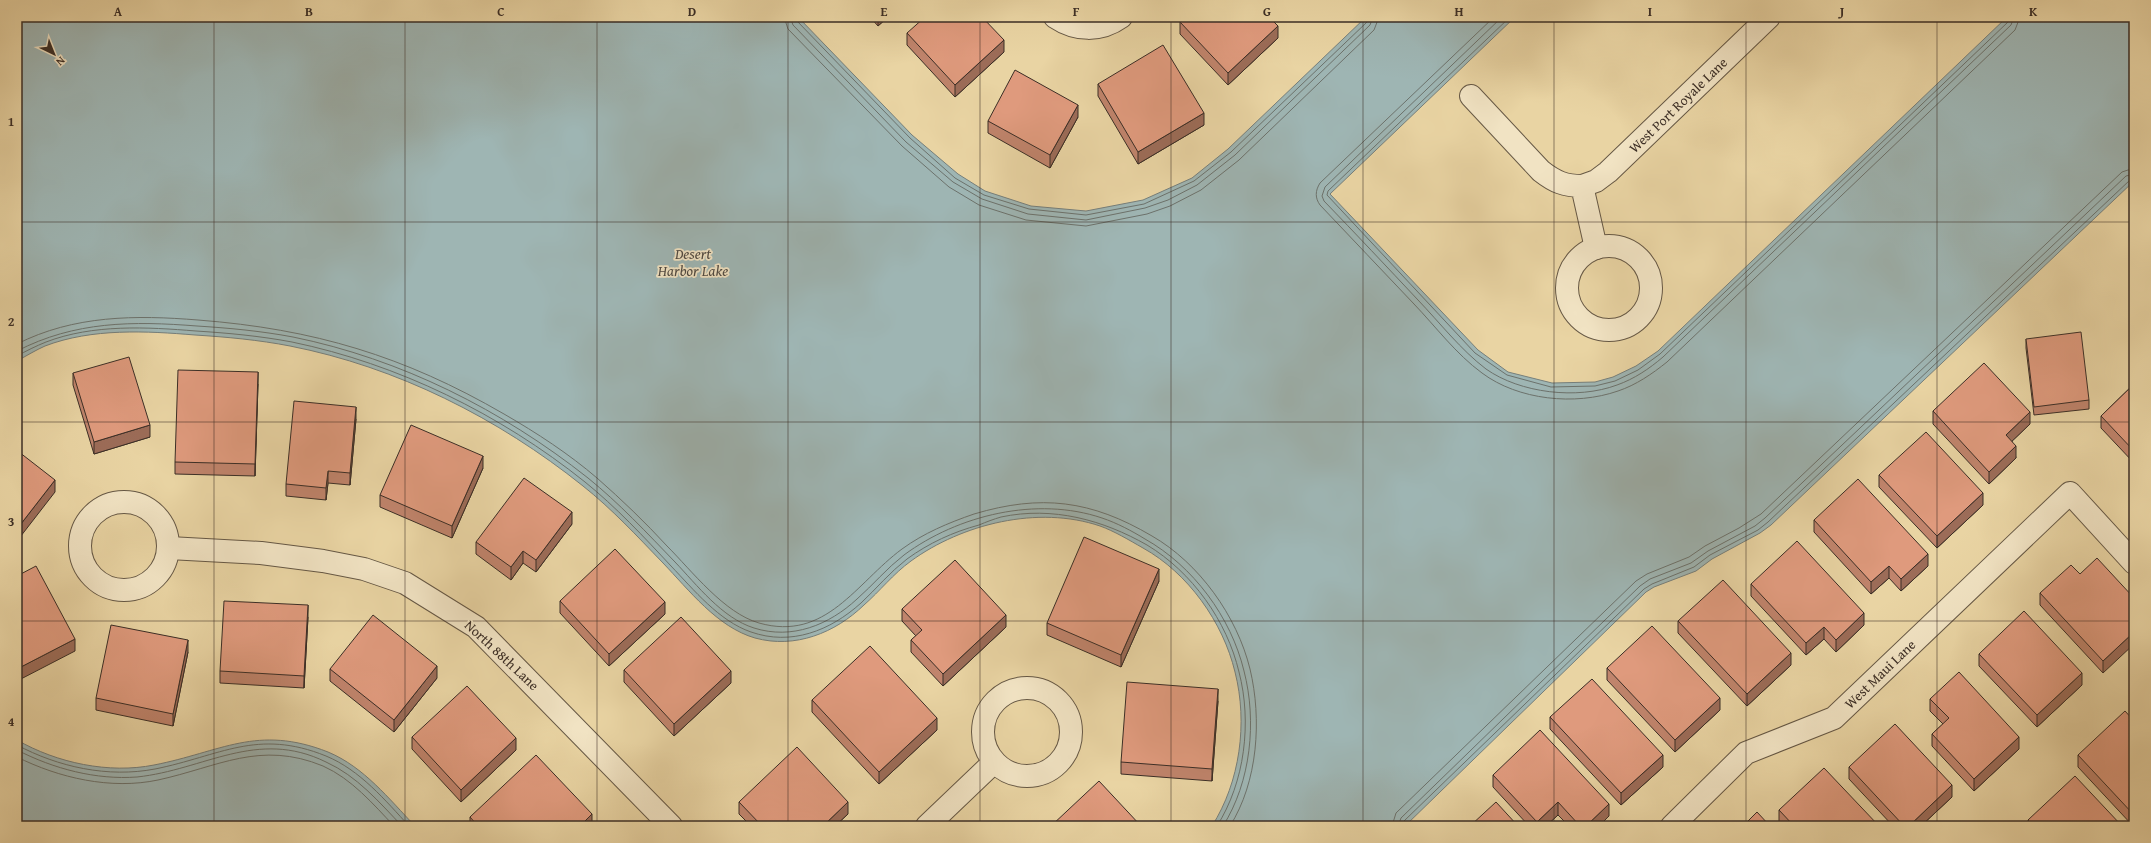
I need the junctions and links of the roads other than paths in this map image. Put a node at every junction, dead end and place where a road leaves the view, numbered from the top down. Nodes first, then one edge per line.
1 (1055, 17) edge
2 (1121, 17) edge
3 (1769, 17) edge
4 (1471, 96) dead end
5 (1582, 186) junction
6 (1596, 248) dead end
7 (169, 548) junction
8 (2134, 563) edge
9 (994, 762) junction
10 (671, 826) edge
11 (928, 826) edge
12 (1672, 826) edge

1 - 2 street
3 - 5 street, West Port Royale Lane
4 - 5 street
5 - 6 street
7 - 7 street
7 - 10 street, North 88th Lane
8 - 12 street, West Maui Lane
9 - 9 street
9 - 11 street

